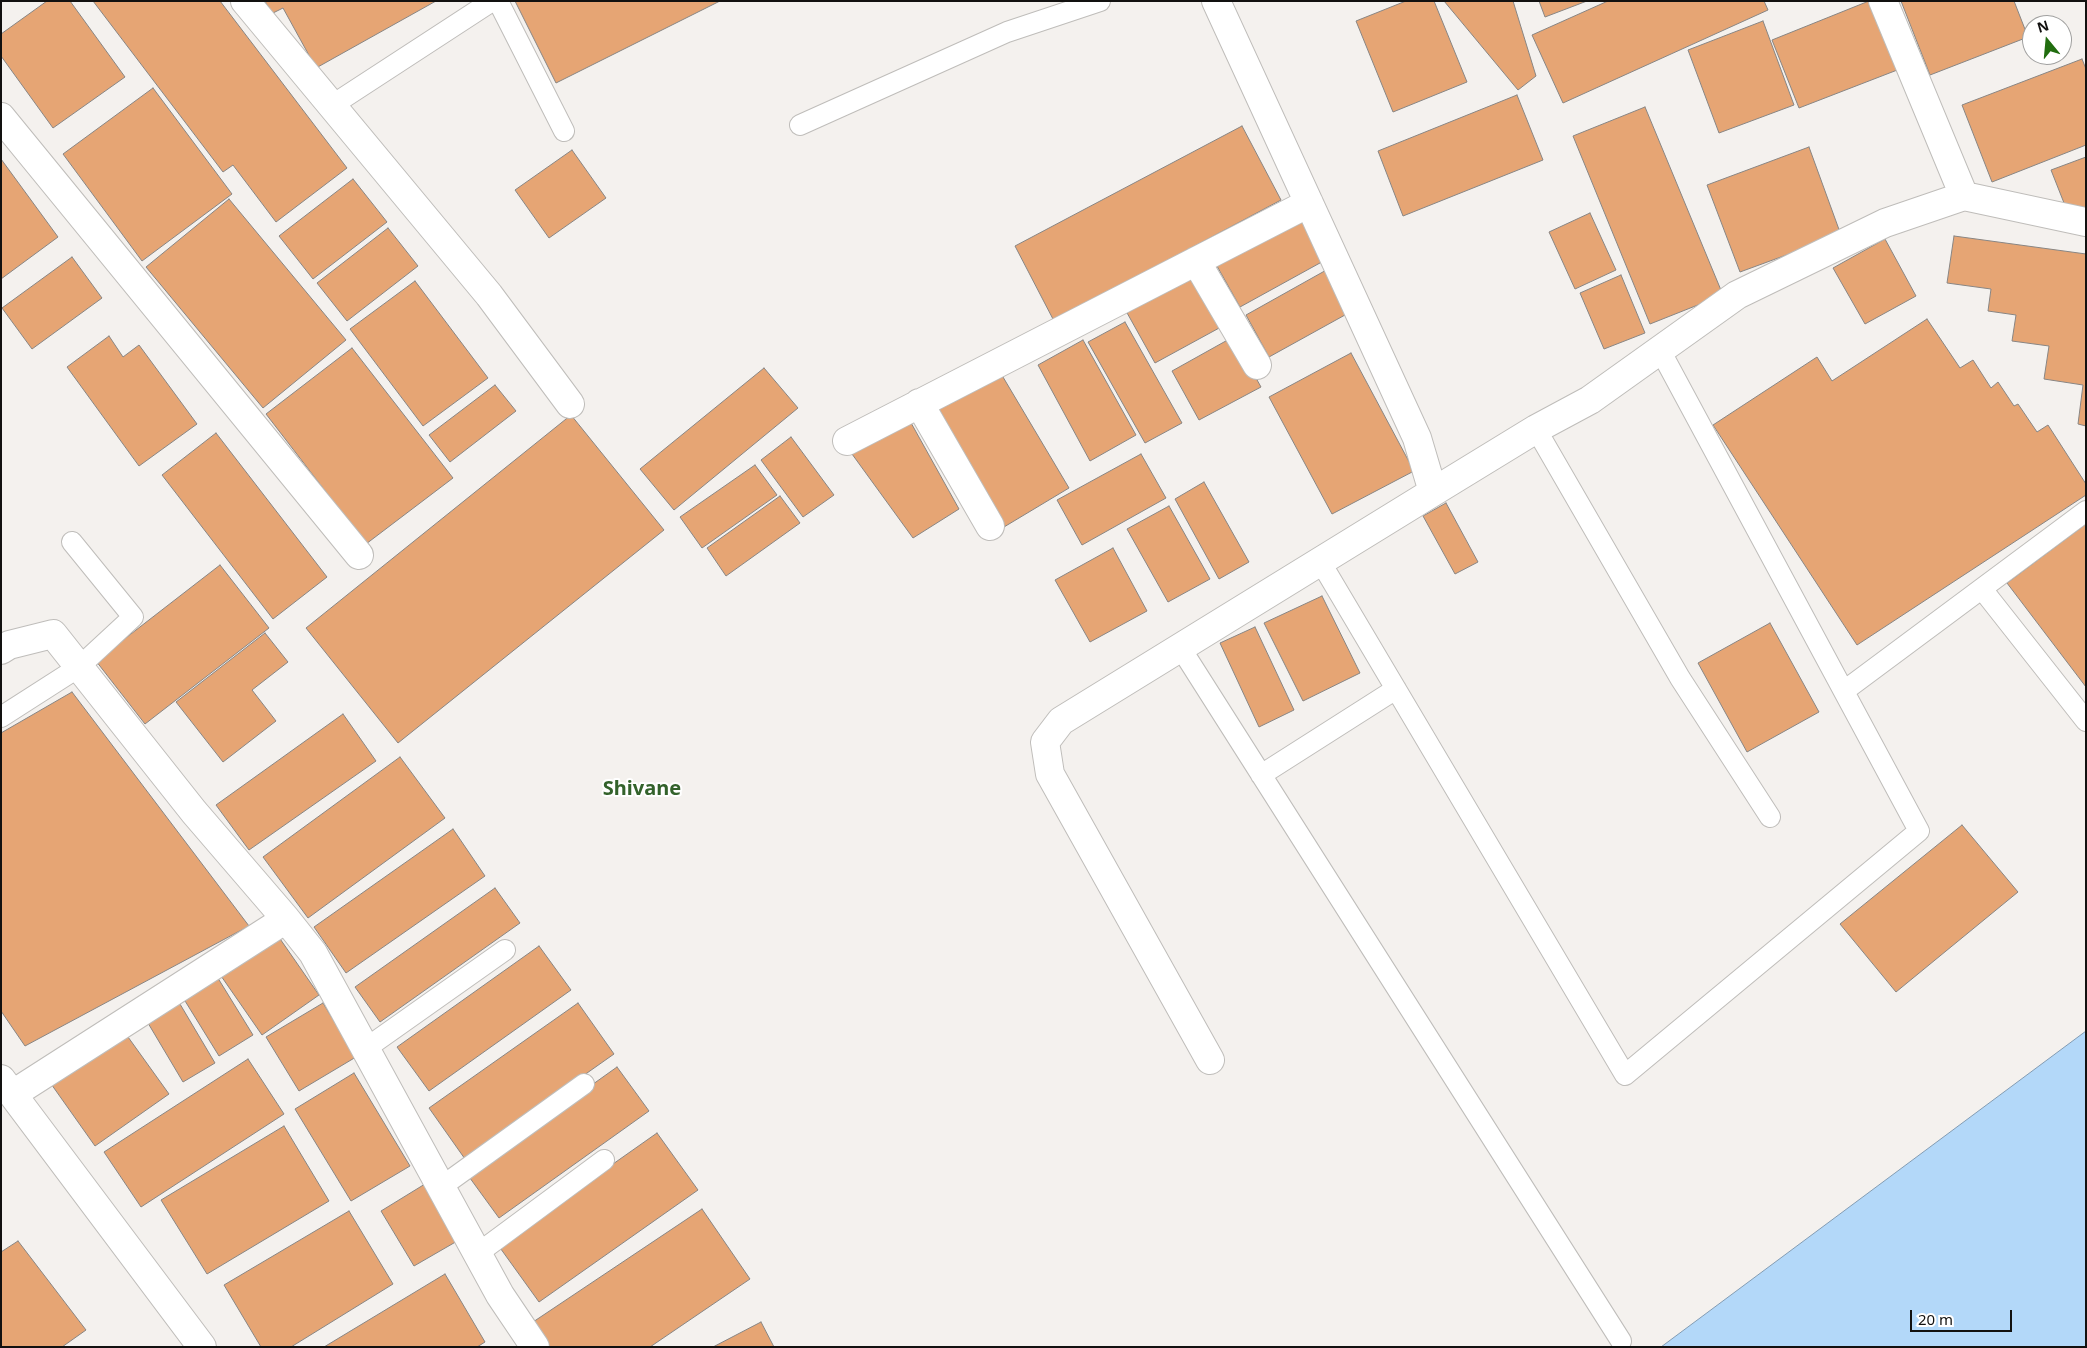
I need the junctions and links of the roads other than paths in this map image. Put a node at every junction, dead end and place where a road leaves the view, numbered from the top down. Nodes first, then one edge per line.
1 (244, 1) edge
2 (492, 1) edge
3 (498, 1) edge
4 (1100, 1) edge
5 (1216, 1) edge
6 (1882, 1) edge
7 (331, 106) junction
8 (1, 117) edge
9 (800, 125) dead end
10 (564, 131) dead end
11 (1964, 196) junction
12 (1308, 203) junction
13 (2086, 222) edge
14 (1196, 261) junction
15 (1660, 350) junction
16 (1258, 364) dead end
17 (919, 403) junction
18 (570, 404) dead end
19 (1536, 429) junction
20 (847, 441) dead end
21 (1433, 492) junction
22 (2086, 512) edge
23 (990, 526) dead end
24 (72, 542) dead end
25 (359, 555) dead end
26 (1320, 562) junction
27 (1982, 589) junction
28 (1180, 647) junction
29 (1, 650) edge
30 (79, 667) junction
31 (1396, 689) junction
32 (1844, 691) junction
33 (1, 717) edge
34 (2086, 721) edge
35 (1261, 775) junction
36 (1770, 818) dead end
37 (286, 919) junction
38 (505, 950) dead end
39 (365, 1049) junction
40 (1210, 1060) dead end
41 (584, 1084) dead end
42 (7, 1087) edge
43 (604, 1160) dead end
44 (441, 1187) junction
45 (477, 1254) junction
46 (1620, 1341) dead end
47 (202, 1347) edge
48 (535, 1347) edge

1 - 7 street
2 - 7 lane
3 - 10 lane
4 - 9 lane
5 - 12 street
6 - 11 street
7 - 18 street
8 - 25 street
11 - 13 street
11 - 15 street
12 - 14 street
12 - 21 street
14 - 16 street
14 - 17 street
15 - 19 street
15 - 32 lane
17 - 20 street
17 - 23 street
19 - 21 street
19 - 36 lane
21 - 26 street
22 - 27 lane
24 - 30 lane
26 - 28 street
26 - 31 lane
27 - 32 lane
27 - 34 lane
28 - 35 lane
28 - 40 street
29 - 30 street
30 - 33 lane
30 - 37 street
31 - 32 lane
31 - 35 lane
35 - 46 lane
37 - 39 street
37 - 42 street
38 - 39 lane
39 - 44 street
41 - 44 lane
42 - 47 street
43 - 45 lane
44 - 45 street
45 - 48 street

